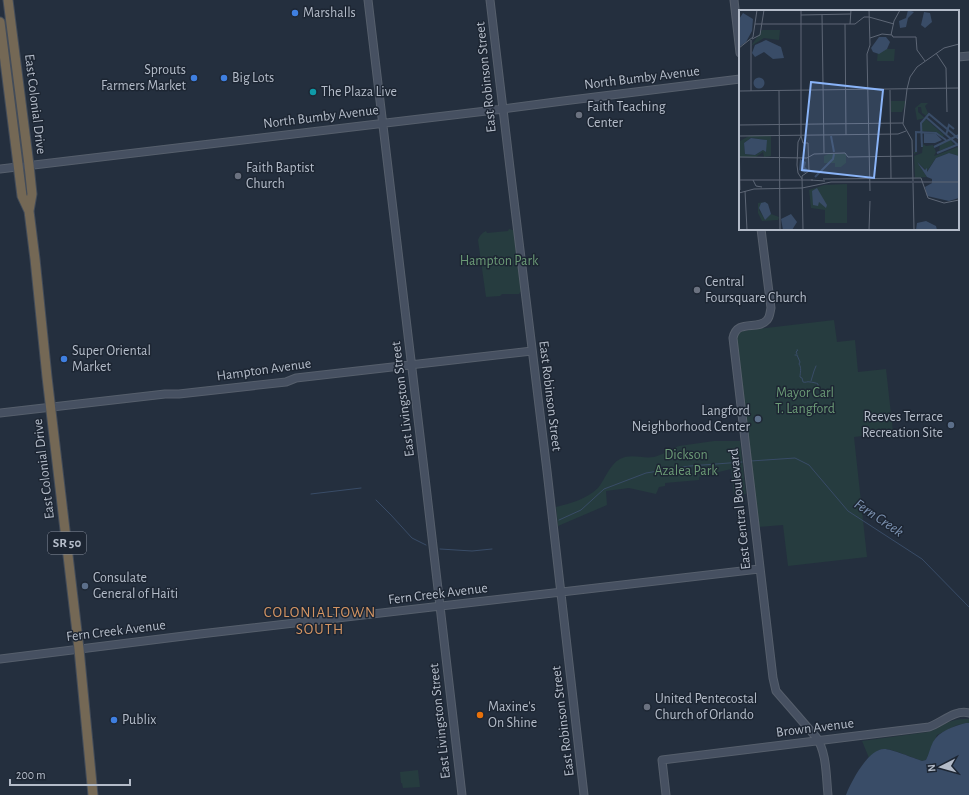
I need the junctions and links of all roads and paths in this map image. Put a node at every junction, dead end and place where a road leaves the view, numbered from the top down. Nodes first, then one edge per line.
1 (8, 0) edge
2 (368, 0) edge
3 (490, 0) edge
4 (734, 0) edge
5 (0, 22) edge
6 (739, 44) edge
7 (969, 56) edge
8 (959, 57) edge
9 (739, 79) edge
10 (503, 109) junction
11 (384, 123) junction
12 (29, 165) junction
13 (18, 167) junction
14 (0, 169) edge
15 (29, 211) junction
16 (761, 230) edge
17 (532, 351) junction
18 (412, 365) junction
19 (51, 407) junction
20 (0, 413) edge
21 (759, 570) junction
22 (561, 592) junction
23 (440, 606) junction
24 (79, 649) junction
25 (0, 659) edge
26 (969, 713) edge
27 (819, 741) junction
28 (93, 795) edge
29 (462, 795) edge
30 (584, 795) edge
31 (666, 795) edge
32 (828, 795) edge

1 - 12 highway, East Colonial Drive / SR 50
2 - 11 street, East Livingston Street
3 - 10 street, East Robinson Street
4 - 6 street
5 - 13 highway, East Colonial Drive / SR 50
7 - 8 street
9 - 10 street, North Bumby Avenue
10 - 11 street, North Bumby Avenue
10 - 17 street, East Robinson Street
11 - 12 street, North Bumby Avenue
11 - 18 street, East Livingston Street
12 - 13 street, North Bumby Avenue
12 - 15 highway, East Colonial Drive / SR 50
13 - 14 street, North Bumby Avenue
13 - 15 highway, East Colonial Drive / SR 50
15 - 19 highway, East Colonial Drive / SR 50
16 - 21 street, East Central Boulevard
17 - 18 street, Hampton Avenue
17 - 22 street, East Robinson Street
18 - 19 street, Hampton Avenue
18 - 23 street, East Livingston Street
19 - 20 street, Hampton Avenue
19 - 24 highway, East Colonial Drive / SR 50
21 - 22 street, Fern Creek Avenue
21 - 27 street, East Central Boulevard
22 - 23 street, Fern Creek Avenue
22 - 30 street, East Robinson Street
23 - 24 street, Fern Creek Avenue
23 - 29 street, East Livingston Street
24 - 25 street, Fern Creek Avenue
24 - 28 highway, East Colonial Drive / SR 50
26 - 27 street, Brown Avenue
27 - 31 street, Brown Avenue
27 - 32 street, East Central Boulevard

